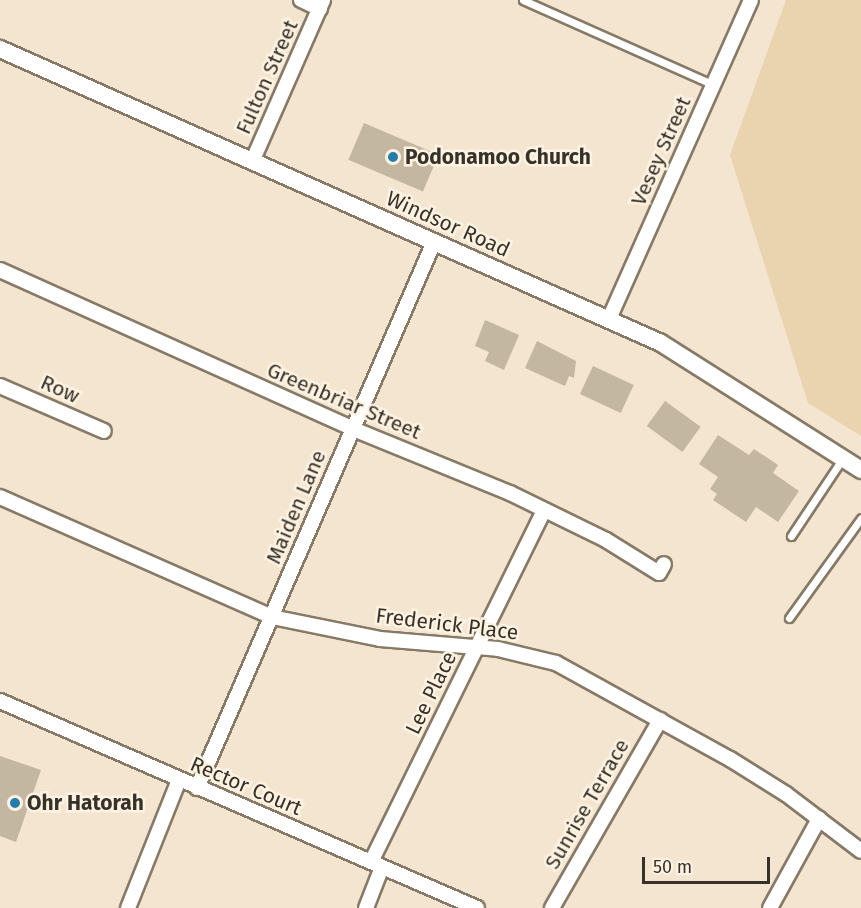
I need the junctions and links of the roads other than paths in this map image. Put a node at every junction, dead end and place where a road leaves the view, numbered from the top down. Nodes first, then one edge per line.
1 (301, 0) edge
2 (523, 0) edge
3 (751, 0) edge
4 (322, 4) edge
5 (0, 49) edge
6 (714, 85) junction
7 (252, 162) junction
8 (434, 242) junction
9 (0, 270) edge
10 (609, 319) junction
11 (0, 386) edge
12 (353, 429) junction
13 (104, 431) dead end
14 (843, 458) junction
15 (861, 470) edge
16 (0, 497) edge
17 (544, 510) junction
18 (861, 518) edge
19 (791, 536) dead end
20 (664, 564) dead end
21 (272, 617) junction
22 (789, 618) dead end
23 (476, 648) junction
24 (0, 702) edge
25 (660, 720) junction
26 (179, 780) junction
27 (197, 788) junction
28 (819, 819) junction
29 (861, 851) edge
30 (376, 865) junction
31 (128, 908) edge
32 (366, 908) edge
33 (477, 908) edge
34 (552, 908) edge
35 (770, 908) edge

1 - 4 street, Fulton Street
2 - 6 lane
3 - 6 street, Vesey Street
4 - 7 street, Fulton Street
5 - 7 street, Windsor Road
6 - 10 street, Vesey Street
7 - 8 street, Windsor Road
8 - 10 street, Windsor Road
8 - 12 street, Maiden Lane
9 - 12 street, Greenbriar Street
10 - 14 street, Windsor Road
11 - 13 street, Row
12 - 17 street, Greenbriar Street
12 - 21 street, Maiden Lane
14 - 15 street, Windsor Road
14 - 19 lane
16 - 21 street, Frederick Place
17 - 20 street, Greenbriar Street
17 - 23 street, Lee Place
18 - 22 lane
21 - 23 street, Frederick Place
21 - 27 street, Maiden Lane
23 - 25 street, Frederick Place
23 - 30 street, Lee Place
24 - 26 street, Rector Court
25 - 28 street, Frederick Place
25 - 34 street, Sunrise Terrace
26 - 27 street, Rector Court
26 - 31 street
27 - 30 street, Rector Court
28 - 29 street, Frederick Place
28 - 35 street
30 - 32 street, Lee Place
30 - 33 street, Rector Court

